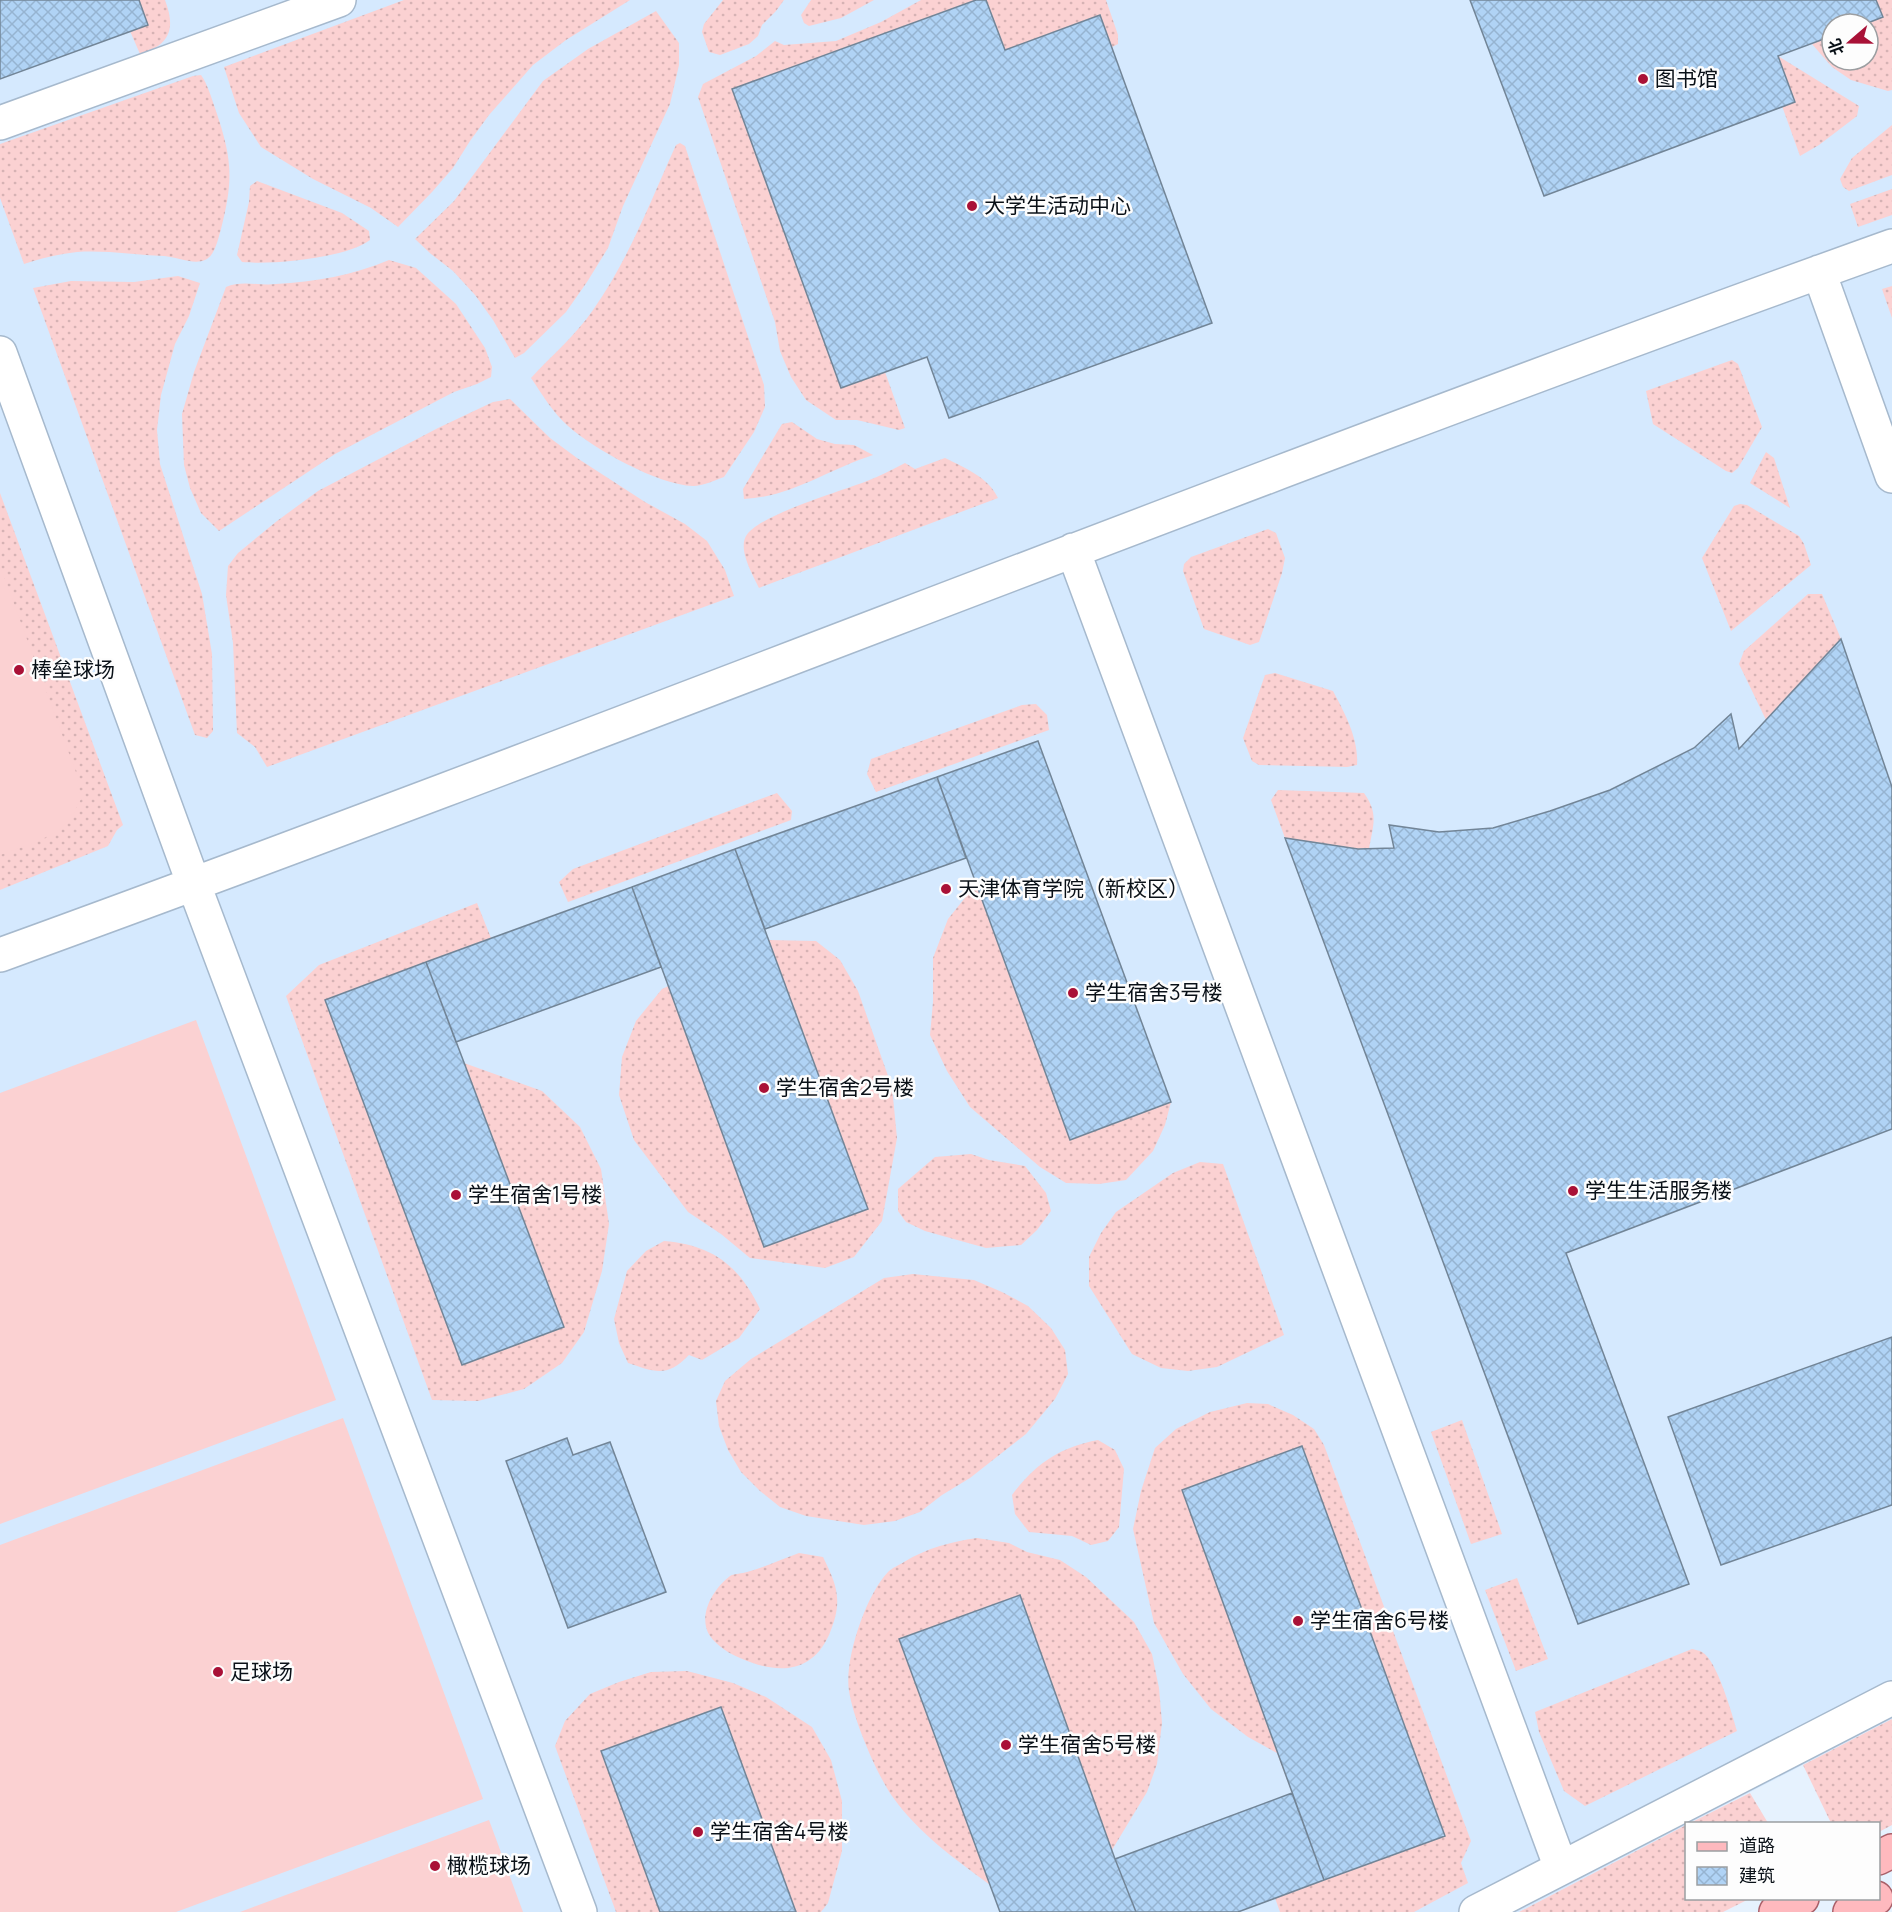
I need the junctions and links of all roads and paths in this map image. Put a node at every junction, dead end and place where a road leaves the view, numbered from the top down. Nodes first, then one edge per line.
1 (339, 0) edge
2 (0, 123) edge
3 (1892, 246) edge
4 (1819, 272) junction
5 (0, 353) edge
6 (1892, 476) edge
7 (1073, 550) junction
8 (194, 885) junction
9 (0, 955) edge
10 (1892, 1698) edge
11 (1561, 1868) junction
12 (1800, 1900) edge
13 (1873, 1900) edge
14 (580, 1912) edge
15 (1476, 1912) edge
16 (1776, 1912) edge
17 (1850, 1912) edge

1 - 2 lane
3 - 4 lane
4 - 6 lane
4 - 7 lane
5 - 8 lane
7 - 8 lane
7 - 11 lane
8 - 9 lane
8 - 14 lane
10 - 11 lane
11 - 15 lane
12 - 16 main road
13 - 17 main road

